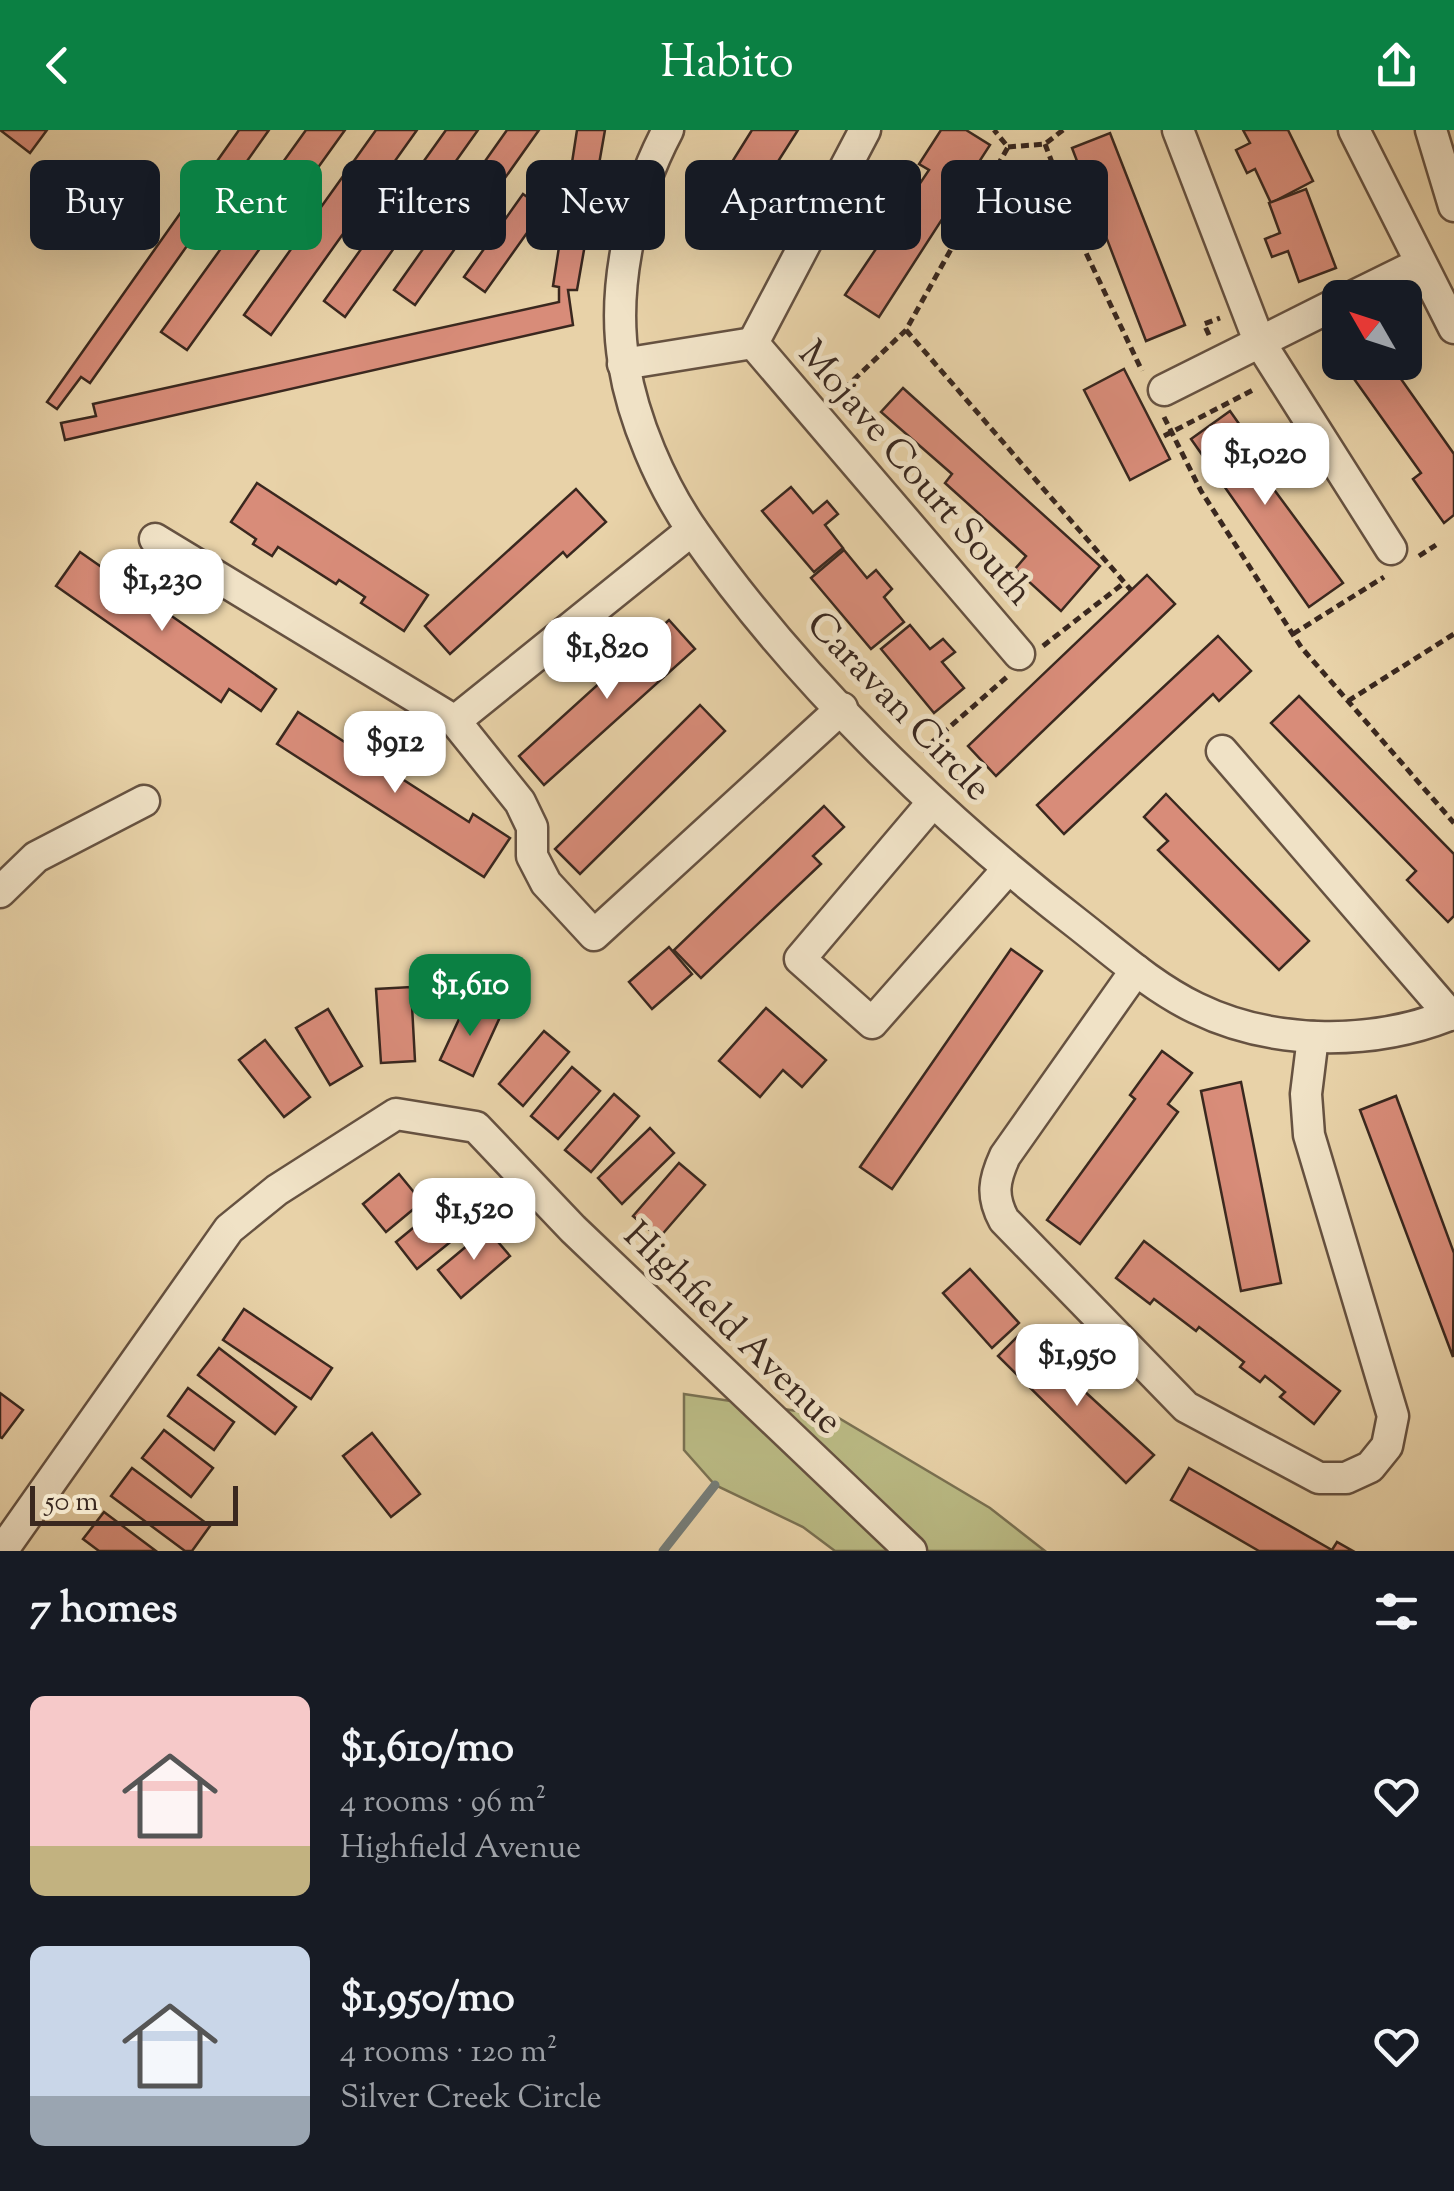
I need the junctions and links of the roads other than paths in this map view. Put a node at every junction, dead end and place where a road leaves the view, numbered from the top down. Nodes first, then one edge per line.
1 (668, 130) edge
2 (865, 130) edge
3 (1178, 130) edge
4 (1354, 130) edge
5 (1431, 130) edge
6 (1454, 206) edge
7 (1419, 264) junction
8 (1387, 280) edge
9 (1322, 311) edge
10 (1454, 328) edge
11 (1259, 341) junction
12 (753, 343) junction
13 (624, 364) junction
14 (1157, 393) road end
15 (692, 530) junction
16 (155, 539) dead end
17 (1398, 561) road end
18 (1019, 654) dead end
19 (842, 708) junction
20 (455, 721) junction
21 (1222, 751) dead end
22 (144, 802) dead end
23 (933, 802) junction
24 (1007, 870) junction
25 (0, 892) edge
26 (1136, 970) junction
27 (1452, 1014) edge
28 (1313, 1036) junction
29 (2, 1551) edge
30 (911, 1551) edge

1 - 13 street, Caravan Circle
2 - 12 street
3 - 11 street
4 - 7 street
5 - 6 street
7 - 8 street
7 - 10 street
9 - 11 street
11 - 14 street
11 - 17 street
12 - 13 street
12 - 18 street, Mojave Court South
13 - 15 street, Caravan Circle
15 - 19 street, Caravan Circle
15 - 20 street
16 - 20 street
19 - 20 street
19 - 23 street, Caravan Circle
21 - 27 street
22 - 25 street
23 - 24 street, Caravan Circle
23 - 24 street
24 - 26 street, Caravan Circle
26 - 28 street, Caravan Circle
26 - 28 street
27 - 28 street, Caravan Circle
29 - 30 street, Highfield Avenue

